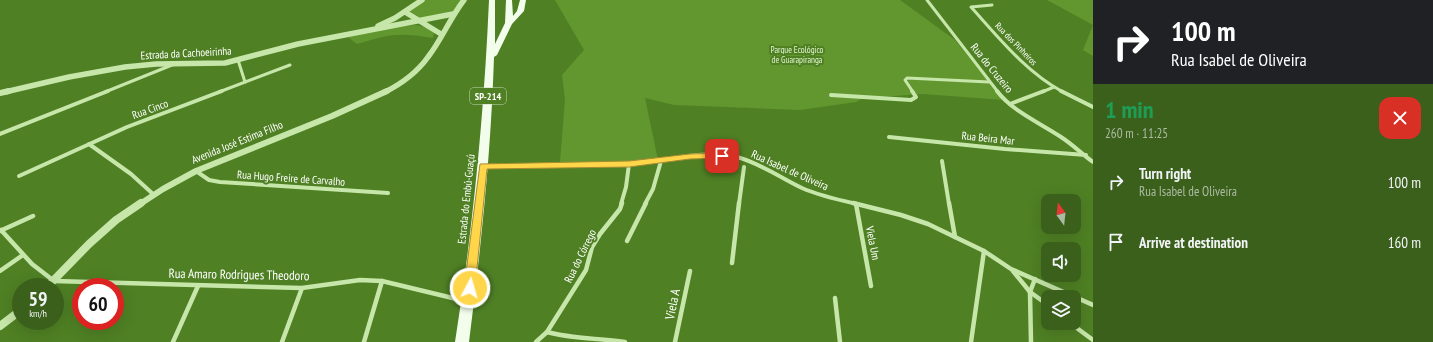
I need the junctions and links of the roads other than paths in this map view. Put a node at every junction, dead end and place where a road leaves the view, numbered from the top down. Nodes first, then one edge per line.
1 (422, 0) edge
2 (464, 0) edge
3 (492, 0) edge
4 (509, 0) edge
5 (523, 0) edge
6 (927, 0) edge
7 (992, 5) dead end
8 (405, 12) junction
9 (453, 14) junction
10 (422, 21) junction
11 (509, 23) junction
12 (373, 29) junction
13 (441, 34) junction
14 (491, 58) junction
15 (238, 60) junction
16 (176, 63) junction
17 (290, 66) dead end
18 (245, 82) junction
19 (989, 82) junction
20 (1054, 87) junction
21 (0, 93) edge
22 (831, 95) dead end
23 (1010, 104) junction
24 (1093, 107) edge
25 (0, 134) edge
26 (889, 137) dead end
27 (89, 144) junction
28 (1086, 155) junction
29 (661, 161) junction
30 (942, 161) dead end
31 (1093, 162) edge
32 (744, 163) junction
33 (629, 164) junction
34 (483, 166) junction
35 (196, 171) junction
36 (19, 176) dead end
37 (388, 193) dead end
38 (154, 194) junction
39 (856, 204) junction
40 (33, 216) dead end
41 (1, 230) edge
42 (955, 237) junction
43 (627, 241) dead end
44 (984, 251) junction
45 (23, 254) junction
46 (732, 263) dead end
47 (1011, 269) junction
48 (0, 271) edge
49 (690, 272) dead end
50 (49, 278) edge
51 (57, 278) edge
52 (1035, 279) junction
53 (64, 281) edge
54 (382, 281) junction
55 (198, 286) junction
56 (871, 286) dead end
57 (302, 288) junction
58 (1030, 292) junction
59 (835, 298) dead end
60 (1041, 301) edge
61 (468, 302) junction
62 (1093, 305) edge
63 (12, 317) edge
64 (0, 326) edge
65 (1079, 330) edge
66 (547, 332) junction
67 (1093, 340) edge
68 (173, 342) edge
69 (282, 342) edge
70 (364, 342) edge
71 (462, 342) edge
72 (536, 342) edge
73 (625, 342) edge
74 (675, 342) edge
75 (840, 342) edge
76 (971, 342) edge
77 (1031, 342) edge

1 - 8 street, Estrada da Cachoeirinha
2 - 9 street, Avenida José Estima Filho
3 - 14 main road, Estrada do Embú-Guaçú / SP-214
4 - 11 main road, Estrada do Embú-Guaçú / SP-214
5 - 11 main road
6 - 19 street, Rua do Cruzeiro
7 - 20 street, Rua dos Pinheiros
8 - 10 street
8 - 12 street, Estrada da Cachoeirinha
9 - 10 street, Estrada da Cachoeirinha
9 - 13 street, Avenida José Estima Filho
10 - 12 street, Estrada da Cachoeirinha
10 - 13 street
11 - 14 main road, Estrada do Embú-Guaçú / SP-214
12 - 15 street, Estrada da Cachoeirinha
13 - 35 street, Avenida José Estima Filho
14 - 34 main road, Estrada do Embú-Guaçú / SP-214
15 - 16 street, Estrada da Cachoeirinha
15 - 18 street
16 - 21 street, Estrada da Cachoeirinha
16 - 25 street
17 - 18 street, Rua Cinco
18 - 27 street, Rua Cinco
19 - 22 street
19 - 23 street, Rua do Cruzeiro
20 - 23 street
20 - 24 street, Rua dos Pinheiros
23 - 28 street, Rua do Cruzeiro
26 - 28 street, Rua Beira Mar
27 - 36 street, Rua Cinco
27 - 38 street
28 - 31 street, Rua do Cruzeiro
29 - 32 street, Rua Isabel de Oliveira
29 - 33 street, Rua Isabel de Oliveira
29 - 43 street
30 - 42 street
32 - 39 street, Rua Isabel de Oliveira
32 - 46 street
33 - 34 street, Rua Isabel de Oliveira
33 - 66 street, Rua do Córrego
34 - 61 main road, Estrada do Embú-Guaçú / SP-214
35 - 37 street, Rua Hugo Freire de Carvalho
35 - 38 street, Avenida José Estima Filho
38 - 51 street, Avenida José Estima Filho
39 - 42 street, Rua Isabel de Oliveira
39 - 56 street, Viela Um
40 - 41 street
41 - 45 street
42 - 44 street, Rua Isabel de Oliveira
44 - 47 street, Rua Isabel de Oliveira
44 - 76 street
45 - 48 street
45 - 50 street
47 - 52 street, Rua Isabel de Oliveira
47 - 58 street
49 - 74 street, Viela A
52 - 58 street
52 - 62 street, Rua Isabel de Oliveira
53 - 55 street, Rua Amaro Rodrigues Theodoro
54 - 57 street, Rua Amaro Rodrigues Theodoro
54 - 61 street, Rua Amaro Rodrigues Theodoro
54 - 70 street
55 - 57 street, Rua Amaro Rodrigues Theodoro
55 - 68 street
57 - 69 street
58 - 60 street
58 - 77 street
59 - 75 street
61 - 71 main road, Estrada do Embú-Guaçú / SP-214
63 - 64 street
65 - 67 street
66 - 72 street, Rua do Córrego
66 - 73 street

